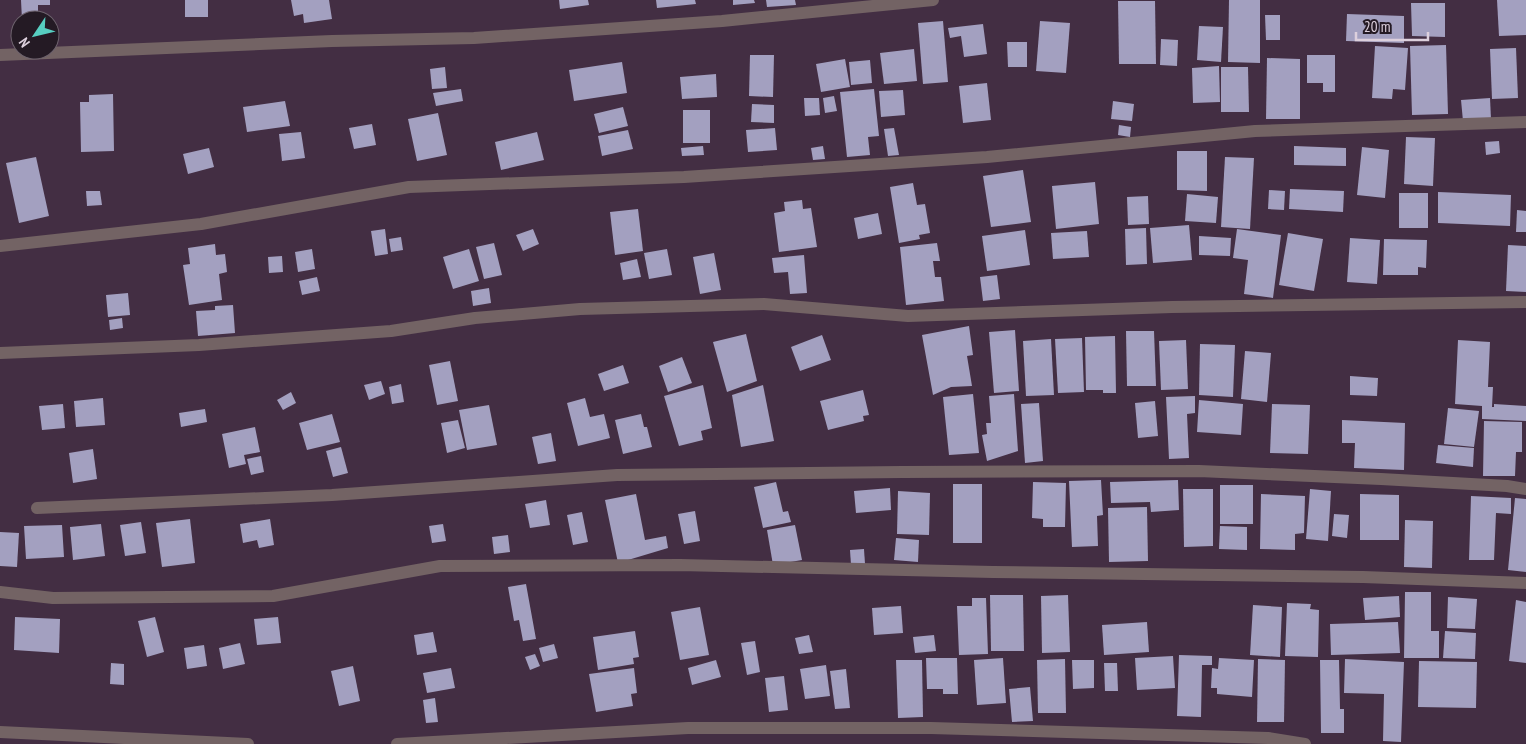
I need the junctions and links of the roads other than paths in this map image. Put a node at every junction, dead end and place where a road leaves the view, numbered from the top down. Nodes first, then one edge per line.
1 (933, 0) edge
2 (0, 55) edge
3 (1526, 122) edge
4 (0, 246) edge
5 (1526, 302) edge
6 (0, 353) edge
7 (1526, 489) edge
8 (37, 508) dead end
9 (1526, 583) edge
10 (0, 592) edge
11 (0, 732) edge
12 (248, 744) edge
13 (397, 744) edge
14 (1305, 744) edge

1 - 2 street
3 - 4 street
5 - 6 street
7 - 8 street
9 - 10 street
11 - 12 street
13 - 14 street

